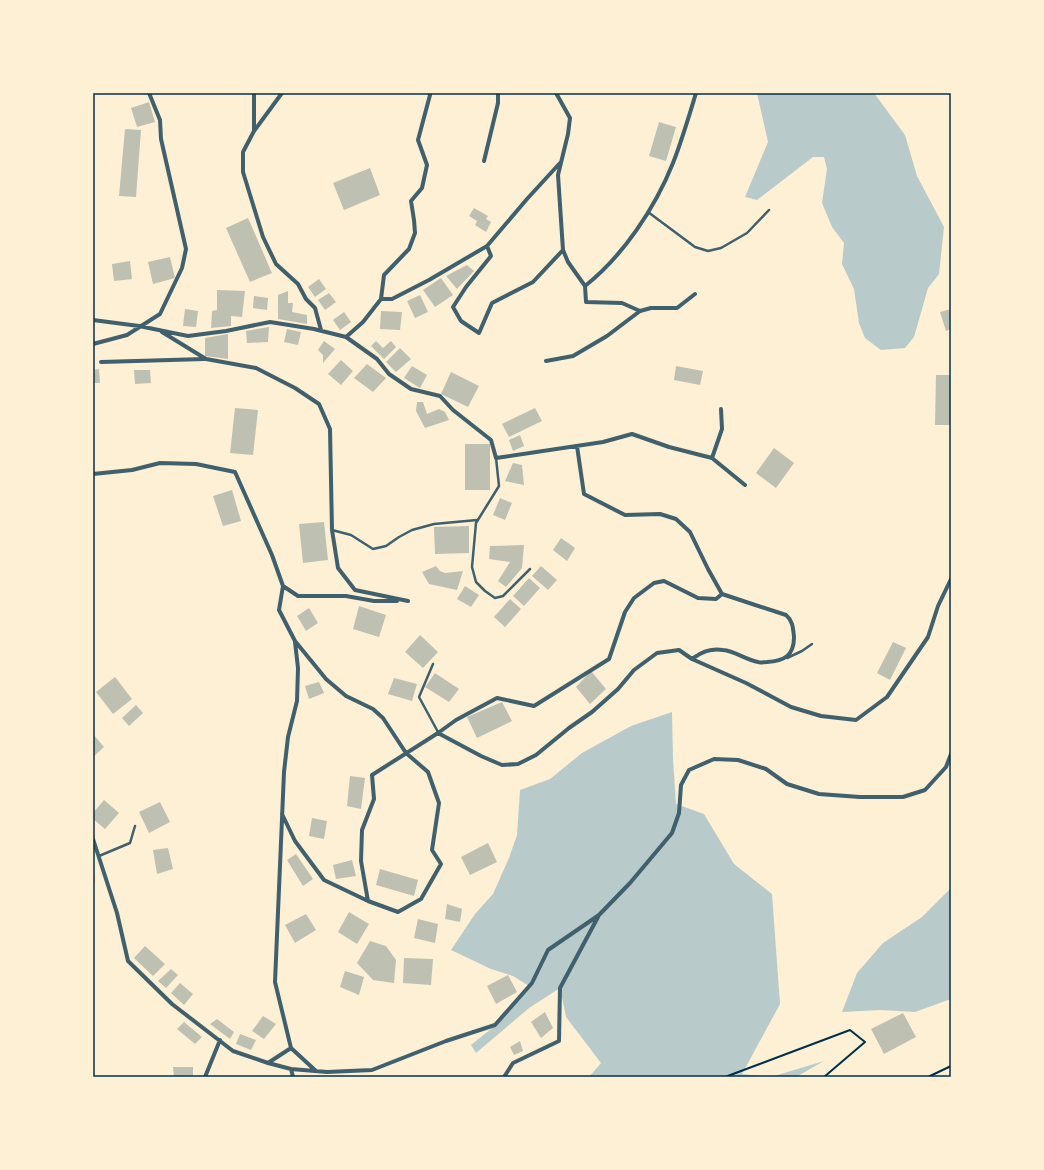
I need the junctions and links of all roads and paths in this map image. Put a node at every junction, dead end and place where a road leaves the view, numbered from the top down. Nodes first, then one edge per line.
1 (149, 93) edge
2 (254, 93) edge
3 (282, 93) edge
4 (429, 93) edge
5 (498, 93) edge
6 (556, 93) edge
7 (696, 93) edge
8 (254, 131) junction
9 (484, 161) dead end
10 (561, 162) junction
11 (769, 210) dead end
12 (648, 212) junction
13 (487, 246) junction
14 (563, 250) junction
15 (585, 286) junction
16 (695, 294) dead end
17 (381, 299) junction
18 (640, 311) junction
19 (93, 320) edge
20 (139, 326) junction
21 (158, 330) junction
22 (321, 330) junction
23 (346, 336) junction
24 (93, 344) edge
25 (206, 359) junction
26 (101, 362) dead end
27 (546, 362) dead end
28 (721, 409) dead end
29 (577, 446) junction
30 (496, 458) junction
31 (712, 458) junction
32 (93, 474) edge
33 (745, 485) dead end
34 (478, 520) junction
35 (332, 530) junction
36 (530, 568) dead end
37 (951, 579) edge
38 (283, 586) junction
39 (722, 594) junction
40 (295, 641) junction
41 (812, 644) dead end
42 (692, 659) junction
43 (785, 659) junction
44 (433, 664) dead end
45 (438, 733) junction
46 (406, 753) junction
47 (951, 754) edge
48 (282, 814) junction
49 (135, 826) dead end
50 (93, 839) edge
51 (98, 856) junction
52 (368, 901) junction
53 (599, 915) junction
54 (220, 1040) junction
55 (291, 1048) junction
56 (268, 1063) junction
57 (951, 1066) edge
58 (291, 1068) junction
59 (316, 1071) junction
60 (205, 1077) edge
61 (293, 1077) edge
62 (504, 1077) edge
63 (725, 1077) edge
64 (824, 1077) edge
65 (928, 1077) edge

1 - 20 street
2 - 8 street
3 - 8 street
4 - 17 street
5 - 9 street
6 - 10 street
7 - 12 street
8 - 22 street
10 - 13 street
10 - 14 street
11 - 12 lane
12 - 15 street
13 - 14 street
13 - 17 street
14 - 15 street
15 - 18 street
16 - 18 street
17 - 23 street
18 - 27 street
19 - 20 street
20 - 21 street
20 - 24 street
21 - 22 street
21 - 25 street
22 - 23 street
23 - 30 street
25 - 26 street
25 - 35 street
28 - 31 street
29 - 30 street
29 - 31 street
29 - 39 street
30 - 34 lane
31 - 33 street
32 - 38 street
34 - 35 lane
34 - 36 lane
35 - 38 street
37 - 42 street
38 - 40 street
39 - 43 street
39 - 45 street
40 - 46 street
40 - 48 street
41 - 43 lane
42 - 43 street
42 - 45 street
44 - 45 lane
45 - 46 street
46 - 52 street
46 - 52 street
47 - 53 street
48 - 52 street
48 - 55 street
49 - 51 lane
50 - 51 street
51 - 54 street
53 - 59 street
53 - 62 street
54 - 56 street
54 - 60 street
55 - 56 street
55 - 59 street
56 - 58 street
57 - 65 path
58 - 59 street
58 - 61 street
63 - 64 path

